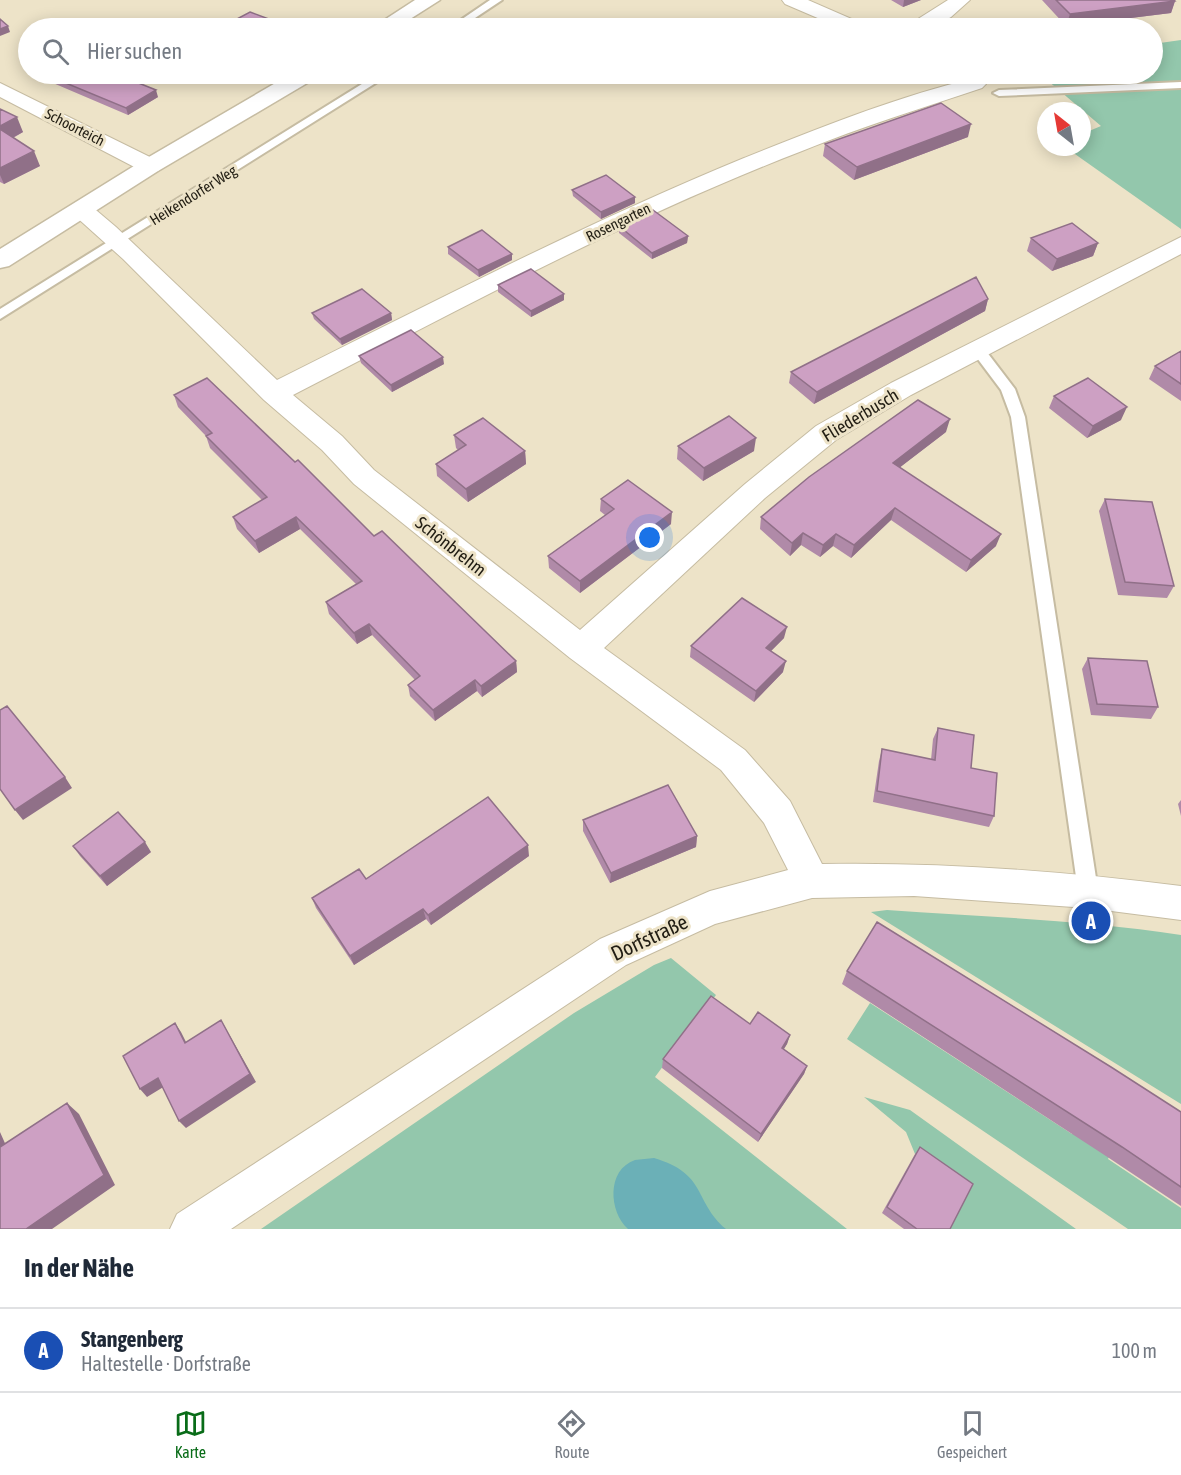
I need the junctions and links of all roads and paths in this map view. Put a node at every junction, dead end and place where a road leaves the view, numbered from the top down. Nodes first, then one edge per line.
1 (430, 0) edge
2 (497, 0) edge
3 (792, 0) edge
4 (960, 0) edge
5 (399, 18) edge
6 (469, 18) edge
7 (833, 18) edge
8 (932, 18) edge
9 (289, 84) edge
10 (369, 84) edge
11 (975, 84) joint
12 (1181, 85) edge
13 (0, 89) edge
14 (999, 93) joint
15 (150, 166) junction
16 (82, 210) junction
17 (119, 241) junction
18 (1181, 244) edge
19 (0, 260) edge
20 (0, 315) edge
21 (978, 350) junction
22 (274, 393) junction
23 (581, 649) junction
24 (812, 881) junction
25 (1088, 891) junction
26 (1181, 903) edge
27 (192, 1229) edge

1 - 5 street
2 - 6 lane
3 - 7 street
4 - 8 street
9 - 15 street
10 - 17 lane, Heikendorfer Weg
11 - 14 street
11 - 22 street, Rosengarten
12 - 14 lane
13 - 15 street, Schoorteich
15 - 16 street
16 - 17 street, Schönbrehm
16 - 19 street
17 - 20 lane, Heikendorfer Weg
17 - 22 street, Schönbrehm
18 - 21 street, Fliederbusch
21 - 23 street, Fliederbusch
21 - 25 lane
22 - 23 street, Schönbrehm
23 - 24 street, Schönbrehm
24 - 25 street, Dorfstraße
24 - 27 street, Dorfstraße
25 - 26 street, Dorfstraße

